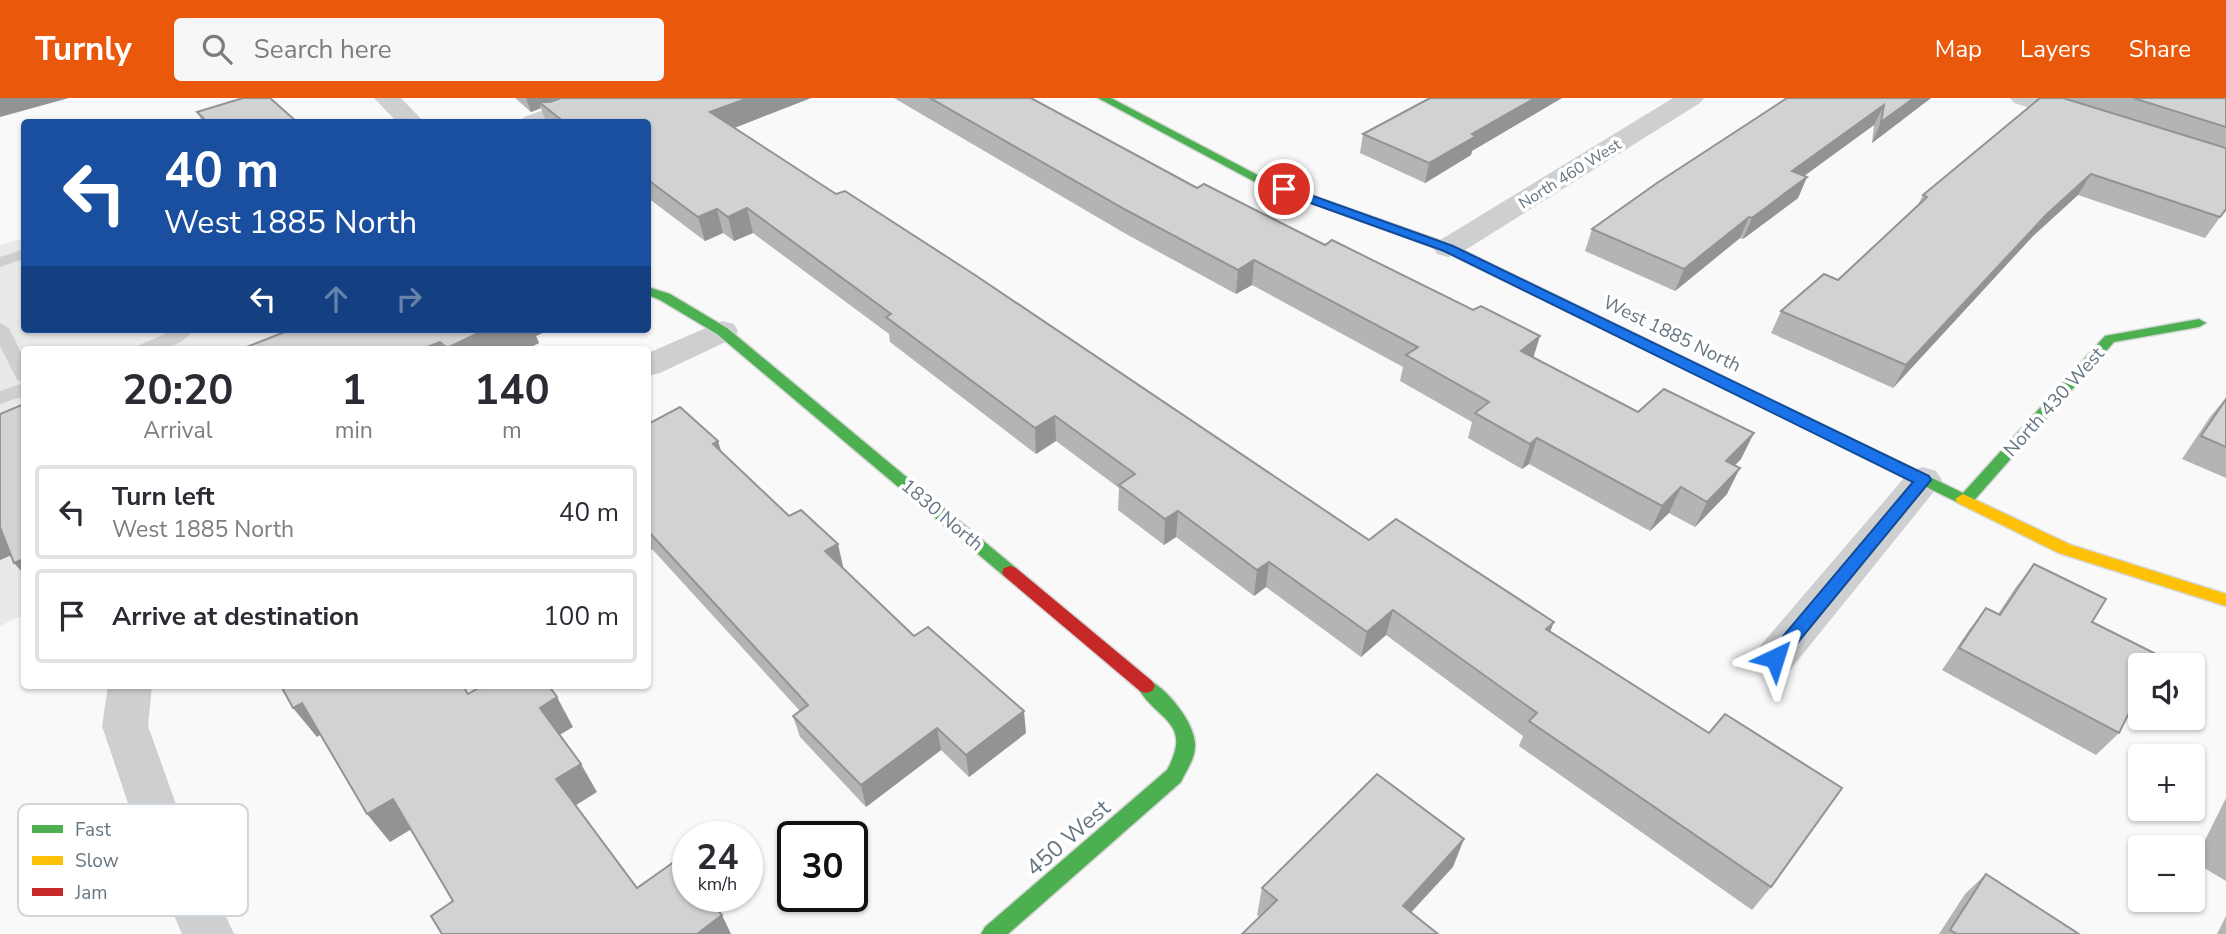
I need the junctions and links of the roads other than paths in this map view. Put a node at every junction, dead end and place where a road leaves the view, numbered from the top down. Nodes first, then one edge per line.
1 (387, 98) edge
2 (603, 98) edge
3 (1103, 98) edge
4 (1691, 98) edge
5 (2023, 98) edge
6 (408, 119) edge
7 (542, 119) edge
8 (2112, 126) edge
9 (1448, 248) junction
10 (21, 255) edge
11 (0, 262) edge
12 (651, 293) edge
13 (2199, 323) dead end
14 (0, 328) edge
15 (722, 331) junction
16 (183, 333) edge
17 (153, 346) edge
18 (651, 365) edge
19 (21, 370) edge
20 (21, 389) edge
21 (0, 398) edge
22 (1923, 480) junction
23 (1965, 500) junction
24 (2226, 600) edge
25 (1775, 658) dead end
26 (130, 689) edge
27 (1174, 776) joint
28 (152, 804) edge
29 (200, 916) edge
30 (208, 934) edge
31 (992, 934) edge

1 - 6 street
2 - 7 street
3 - 9 street, West 1885 North
4 - 9 street, North 460 West
5 - 8 street
9 - 22 street, West 1885 North
10 - 11 lane
12 - 15 street, 1830 North
13 - 23 street, North 430 West
14 - 19 lane
15 - 18 street
15 - 27 street, 1830 North
16 - 17 lane
20 - 21 lane
22 - 23 street, West 1885 North
22 - 25 street
23 - 24 street, West 1885 North
26 - 28 street
27 - 31 street, 450 West
29 - 30 street

